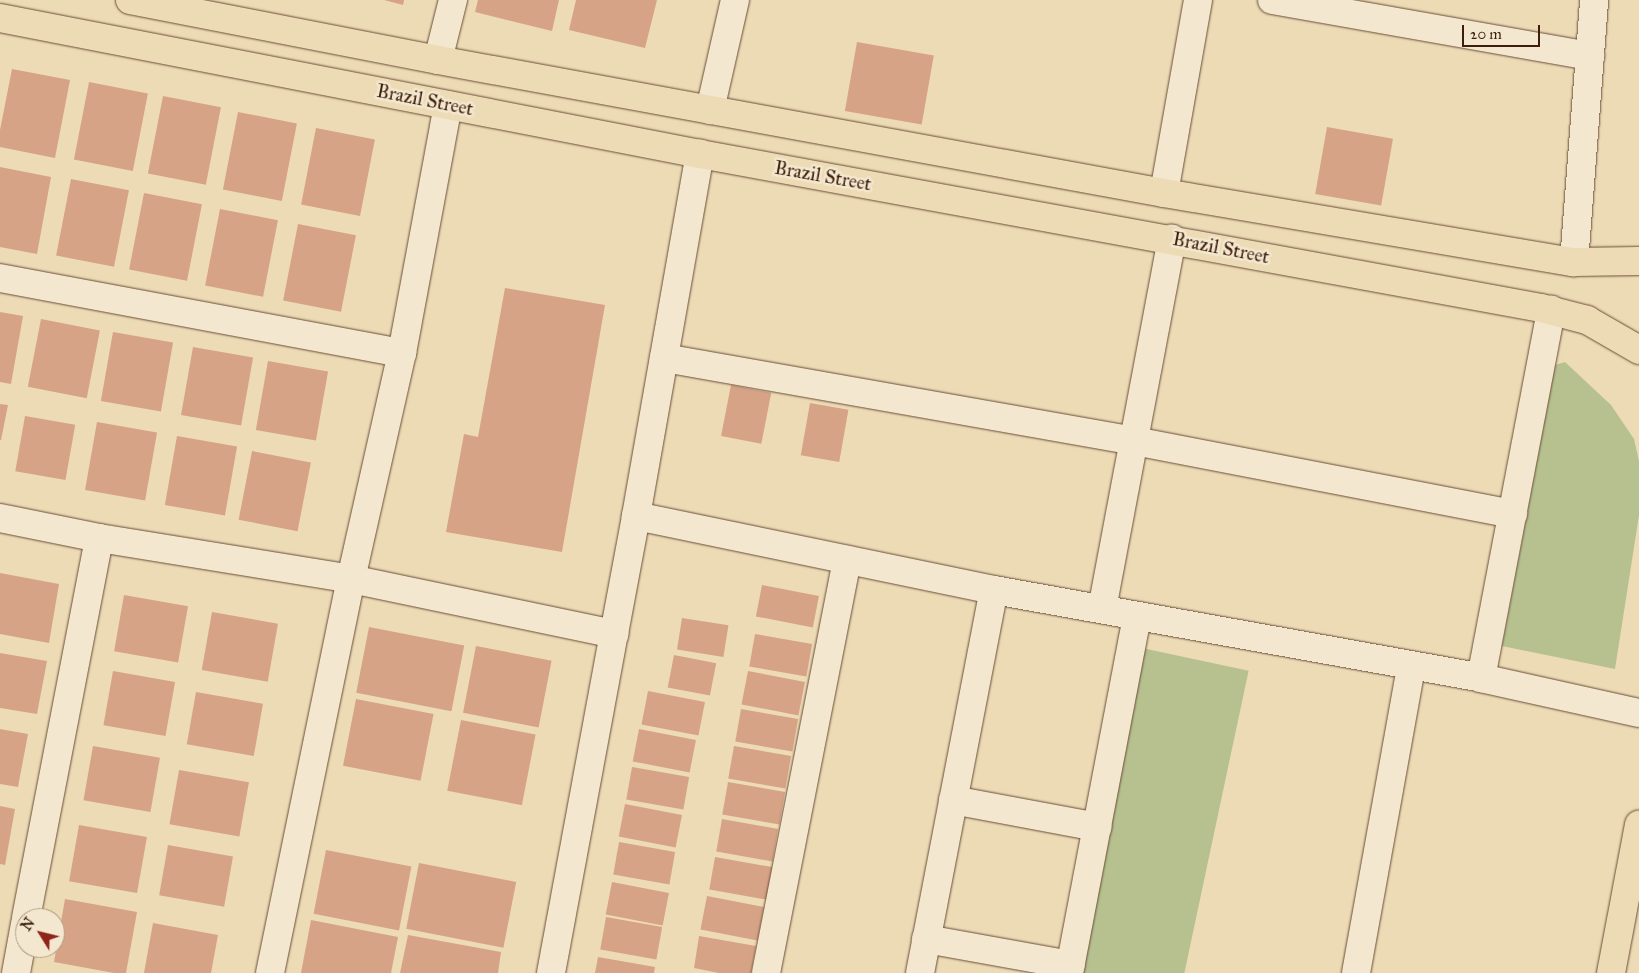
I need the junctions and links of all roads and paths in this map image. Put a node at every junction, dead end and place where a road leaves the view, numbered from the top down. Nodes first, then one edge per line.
1 (130, 0) edge
2 (454, 0) edge
3 (735, 0) edge
4 (1198, 0) edge
5 (1272, 0) edge
6 (1594, 0) edge
7 (1389, 10) edge
8 (0, 18) edge
9 (1590, 56) junction
10 (438, 60) junction
11 (448, 105) junction
12 (710, 110) junction
13 (700, 154) junction
14 (1164, 194) junction
15 (1172, 240) junction
16 (1639, 261) edge
17 (1574, 262) junction
18 (0, 278) edge
19 (1551, 310) junction
20 (1639, 350) edge
21 (402, 353) junction
22 (664, 358) junction
23 (1134, 441) junction
24 (1512, 514) junction
25 (636, 516) junction
26 (0, 518) edge
27 (99, 538) junction
28 (847, 560) junction
29 (352, 579) junction
30 (994, 590) junction
31 (1102, 609) junction
32 (1137, 616) junction
33 (614, 634) junction
34 (1411, 666) junction
35 (1481, 678) junction
36 (1639, 713) edge
37 (953, 800) junction
38 (1639, 824) edge
39 (1096, 827) junction
40 (28, 908) edge
41 (926, 938) junction
42 (19, 958) edge
43 (1070, 969) edge
44 (16, 973) edge
45 (270, 973) edge
46 (551, 973) edge
47 (766, 973) edge
48 (920, 973) edge
49 (1356, 973) edge
50 (1611, 973) edge

1 - 10 main road
2 - 10 street
3 - 12 street
4 - 14 street
5 - 7 street
6 - 9 street
7 - 9 street
8 - 11 main road, Brazil Street
9 - 17 street
10 - 12 main road
11 - 13 main road, Brazil Street
11 - 21 street
12 - 14 main road
13 - 15 main road, Brazil Street
13 - 22 street
14 - 17 main road
15 - 19 main road, Brazil Street
15 - 23 street
16 - 17 main road
18 - 21 street
19 - 20 main road, Brazil Street
19 - 24 street
21 - 29 street
22 - 23 street
22 - 25 street
23 - 24 street
23 - 31 street
24 - 35 street
25 - 28 street
25 - 33 street
26 - 27 street
27 - 29 street
27 - 40 street
28 - 30 street
28 - 47 street
29 - 33 street
29 - 45 street
30 - 31 street
30 - 37 street
31 - 32 street
32 - 34 street
32 - 39 street
33 - 46 street
34 - 35 street
34 - 49 street
35 - 36 street
37 - 39 street
37 - 41 street
38 - 50 main road
39 - 43 street
41 - 43 street
41 - 48 street
42 - 44 street

